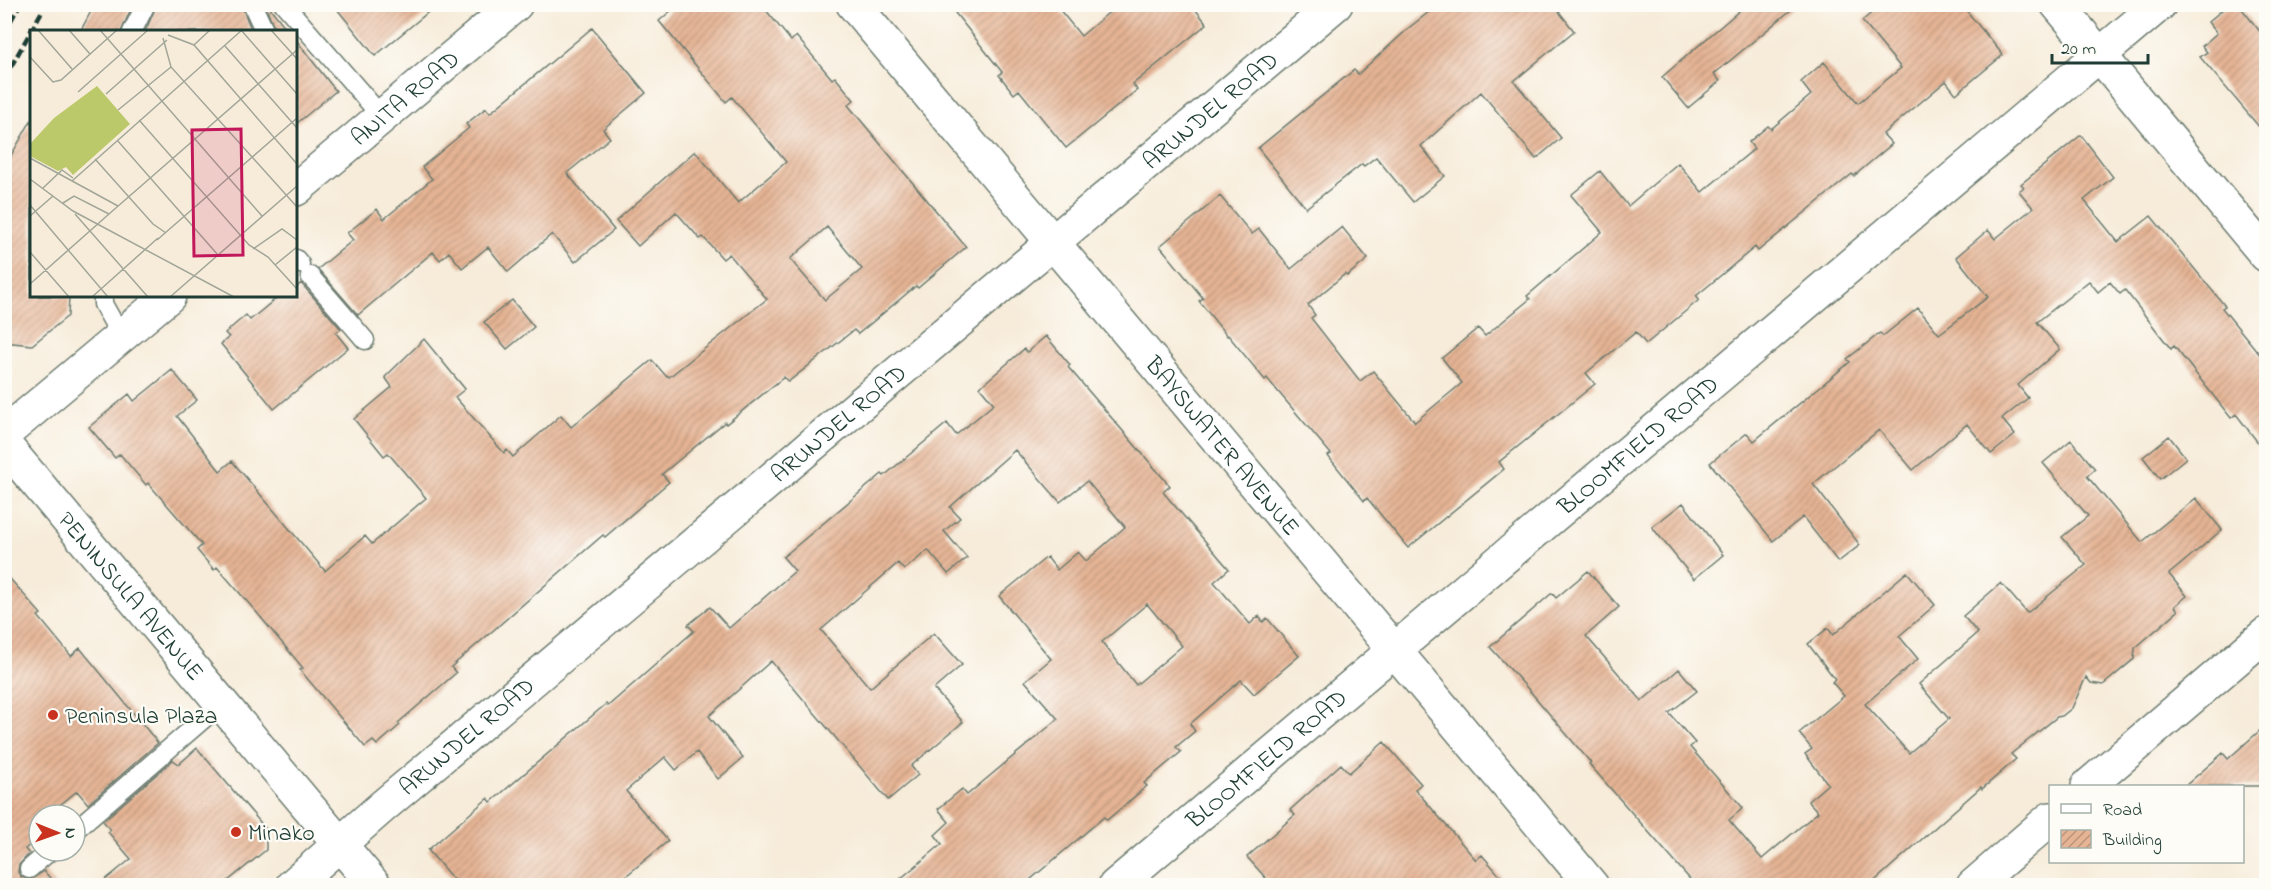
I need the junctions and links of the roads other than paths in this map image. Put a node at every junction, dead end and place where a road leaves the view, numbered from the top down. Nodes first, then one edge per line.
1 (146, 4) edge
2 (252, 4) edge
3 (284, 4) edge
4 (516, 4) edge
5 (853, 4) edge
6 (1336, 4) edge
7 (2057, 4) edge
8 (2160, 4) edge
9 (133, 30) edge
10 (265, 30) edge
11 (2100, 55) junction
12 (382, 117) junction
13 (297, 188) edge
14 (1054, 242) junction
15 (2266, 255) edge
16 (302, 267) edge
17 (103, 297) edge
18 (168, 297) edge
19 (121, 336) junction
20 (365, 340) dead end
21 (4, 434) edge
22 (4, 444) edge
23 (2266, 634) edge
24 (1395, 651) junction
25 (222, 703) junction
26 (2089, 785) edge
27 (87, 820) edge
28 (2049, 820) edge
29 (339, 843) junction
30 (36, 863) edge
31 (29, 869) dead end
32 (292, 885) edge
33 (375, 885) edge
34 (1115, 885) edge
35 (1593, 885) edge
36 (1973, 885) edge

1 - 9 lane
2 - 10 lane
3 - 12 lane
4 - 12 street, ANITA ROAD
5 - 14 street, BAYSWATER AVENUE
6 - 14 street, ARUNDEL ROAD
7 - 11 street
8 - 11 street, BLOOMFIELD ROAD
11 - 15 street
11 - 24 street, BLOOMFIELD ROAD
12 - 13 street, ANITA ROAD
14 - 24 street, BAYSWATER AVENUE
14 - 29 street, ARUNDEL ROAD
16 - 20 lane
17 - 19 lane
18 - 19 street
19 - 21 street
22 - 25 street, PENINSULA AVENUE
23 - 26 street
24 - 34 street, BLOOMFIELD ROAD
24 - 35 street, BAYSWATER AVENUE
25 - 27 lane
25 - 29 street, PENINSULA AVENUE
28 - 36 street
29 - 32 street, ARUNDEL ROAD
29 - 33 street, PENINSULA AVENUE
30 - 31 lane

